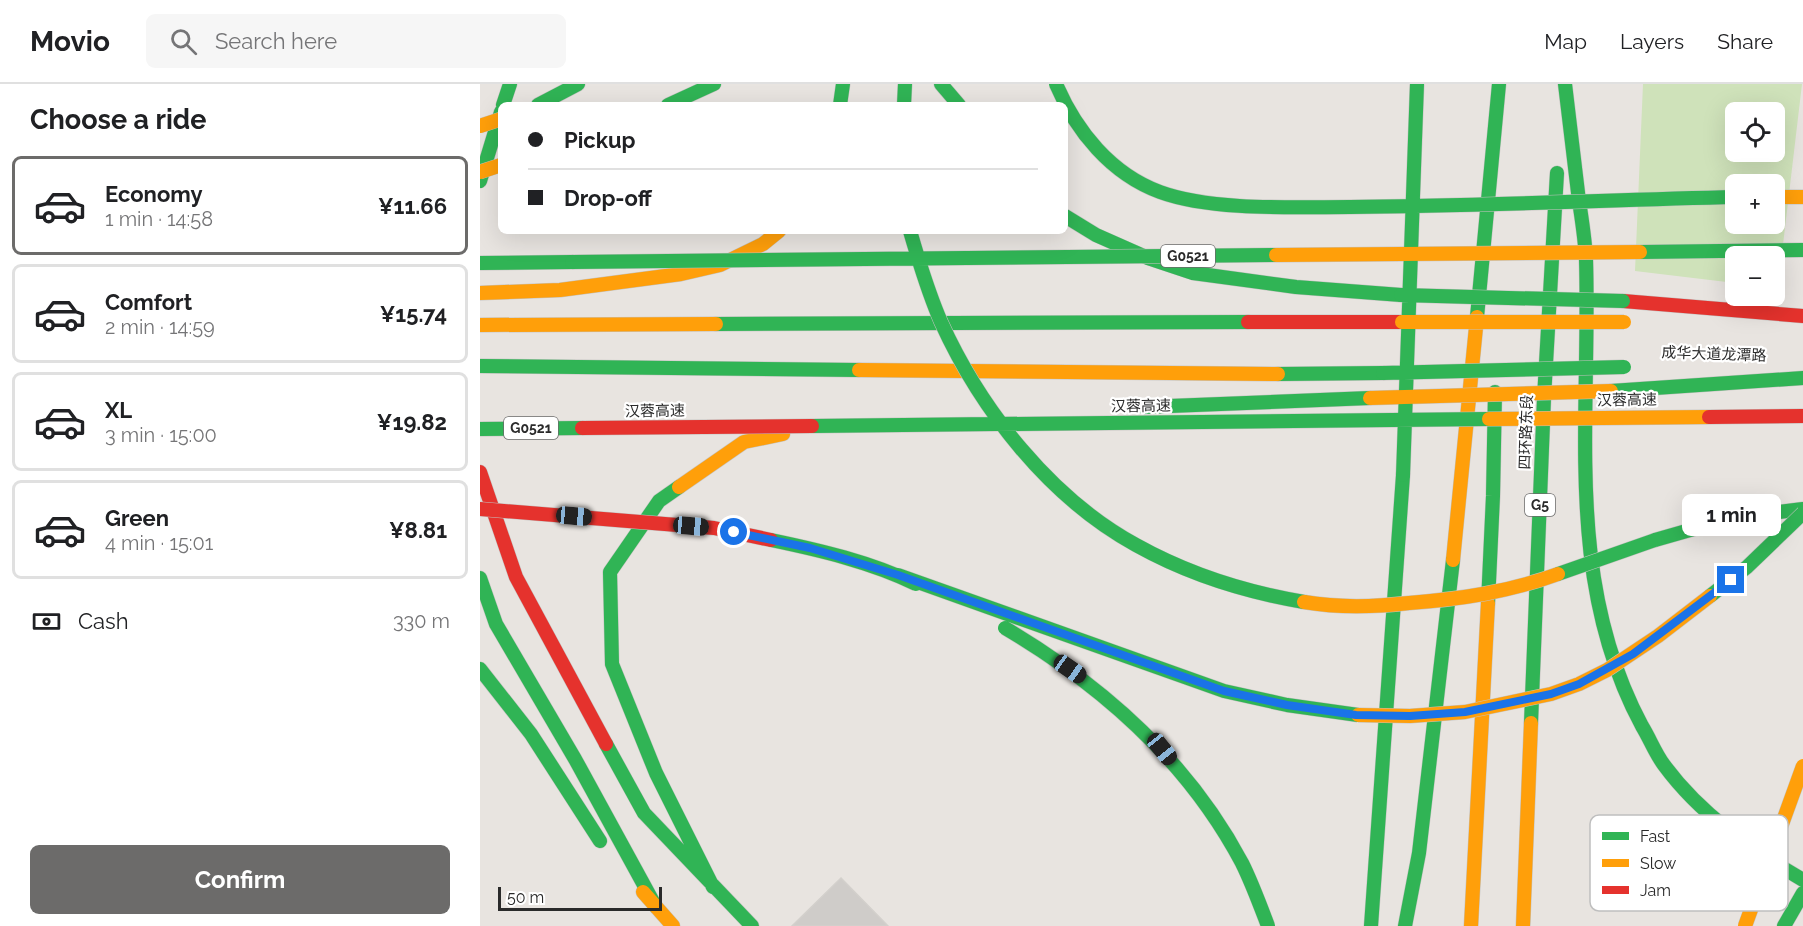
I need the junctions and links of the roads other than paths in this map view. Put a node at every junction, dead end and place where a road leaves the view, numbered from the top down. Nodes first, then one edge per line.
1 (510, 84) edge
2 (578, 84) edge
3 (714, 84) edge
4 (843, 84) edge
5 (904, 84) edge
6 (941, 84) edge
7 (1056, 84) edge
8 (1417, 84) edge
9 (1500, 84) edge
10 (1564, 84) edge
11 (504, 102) edge
12 (544, 102) edge
13 (675, 102) edge
14 (840, 102) edge
15 (904, 102) edge
16 (956, 102) edge
17 (1064, 102) edge
18 (1068, 109) edge
19 (498, 120) edge
20 (498, 122) edge
21 (480, 126) edge
22 (498, 166) edge
23 (480, 172) edge
24 (480, 181) edge
25 (1725, 197) edge
26 (1785, 197) edge
27 (1803, 197) edge
28 (1068, 218) edge
29 (775, 234) edge
30 (911, 234) edge
31 (1803, 250) edge
32 (480, 263) edge
33 (480, 292) edge
34 (1803, 319) edge
35 (1630, 322) dead end
36 (1708, 322) dead end
37 (480, 325) edge
38 (1496, 331) dead end
39 (1496, 355) dead end
40 (480, 366) edge
41 (1630, 367) dead end
42 (1708, 371) dead end
43 (1803, 376) edge
44 (1131, 408) dead end
45 (1095, 410) dead end
46 (1803, 416) edge
47 (480, 429) edge
48 (480, 472) edge
49 (480, 508) edge
50 (1803, 511) edge
51 (898, 575) junction
52 (480, 578) edge
53 (480, 669) edge
54 (1803, 766) edge
55 (1711, 815) edge
56 (1785, 815) edge
57 (1788, 871) edge
58 (1803, 880) edge
59 (714, 887) junction
60 (1803, 893) edge
61 (656, 908) junction
62 (1750, 911) edge
63 (673, 926) edge
64 (752, 926) edge
65 (1268, 926) edge
66 (1371, 926) edge
67 (1405, 926) edge
68 (1470, 926) edge
69 (1523, 926) edge
70 (1745, 926) edge
71 (1784, 926) edge

1 - 11 main road
2 - 12 main road
3 - 13 main road
4 - 14 main road
5 - 15 main road
6 - 16 main road
7 - 17 main road, bridge
8 - 66 main road, bridge
9 - 38 main road
9 - 67 main road
10 - 55 main road
10 - 69 main road, 四环路东段 / G5
18 - 25 main road, bridge
19 - 21 main road, bridge
20 - 24 main road
22 - 23 main road, bridge
26 - 27 main road
28 - 34 main road, bridge
29 - 33 main road
30 - 50 main road, bridge
31 - 32 main road, G0521, bridge
34 - 36 main road
35 - 37 main road, bridge
39 - 68 main road, 四环路东段
40 - 41 main road, bridge
42 - 43 main road, 成华大道龙潭路
43 - 44 main road, bridge
45 - 59 main road
46 - 47 main road, 汉蓉高速 / G0521, bridge
48 - 59 main road
49 - 51 main road, bridge
50 - 51 main road, bridge
51 - 65 main road, bridge
52 - 61 main road
53 - 61 main road
54 - 56 main road, bridge
57 - 58 main road
59 - 64 main road
60 - 71 main road
61 - 63 main road
62 - 70 main road, bridge

